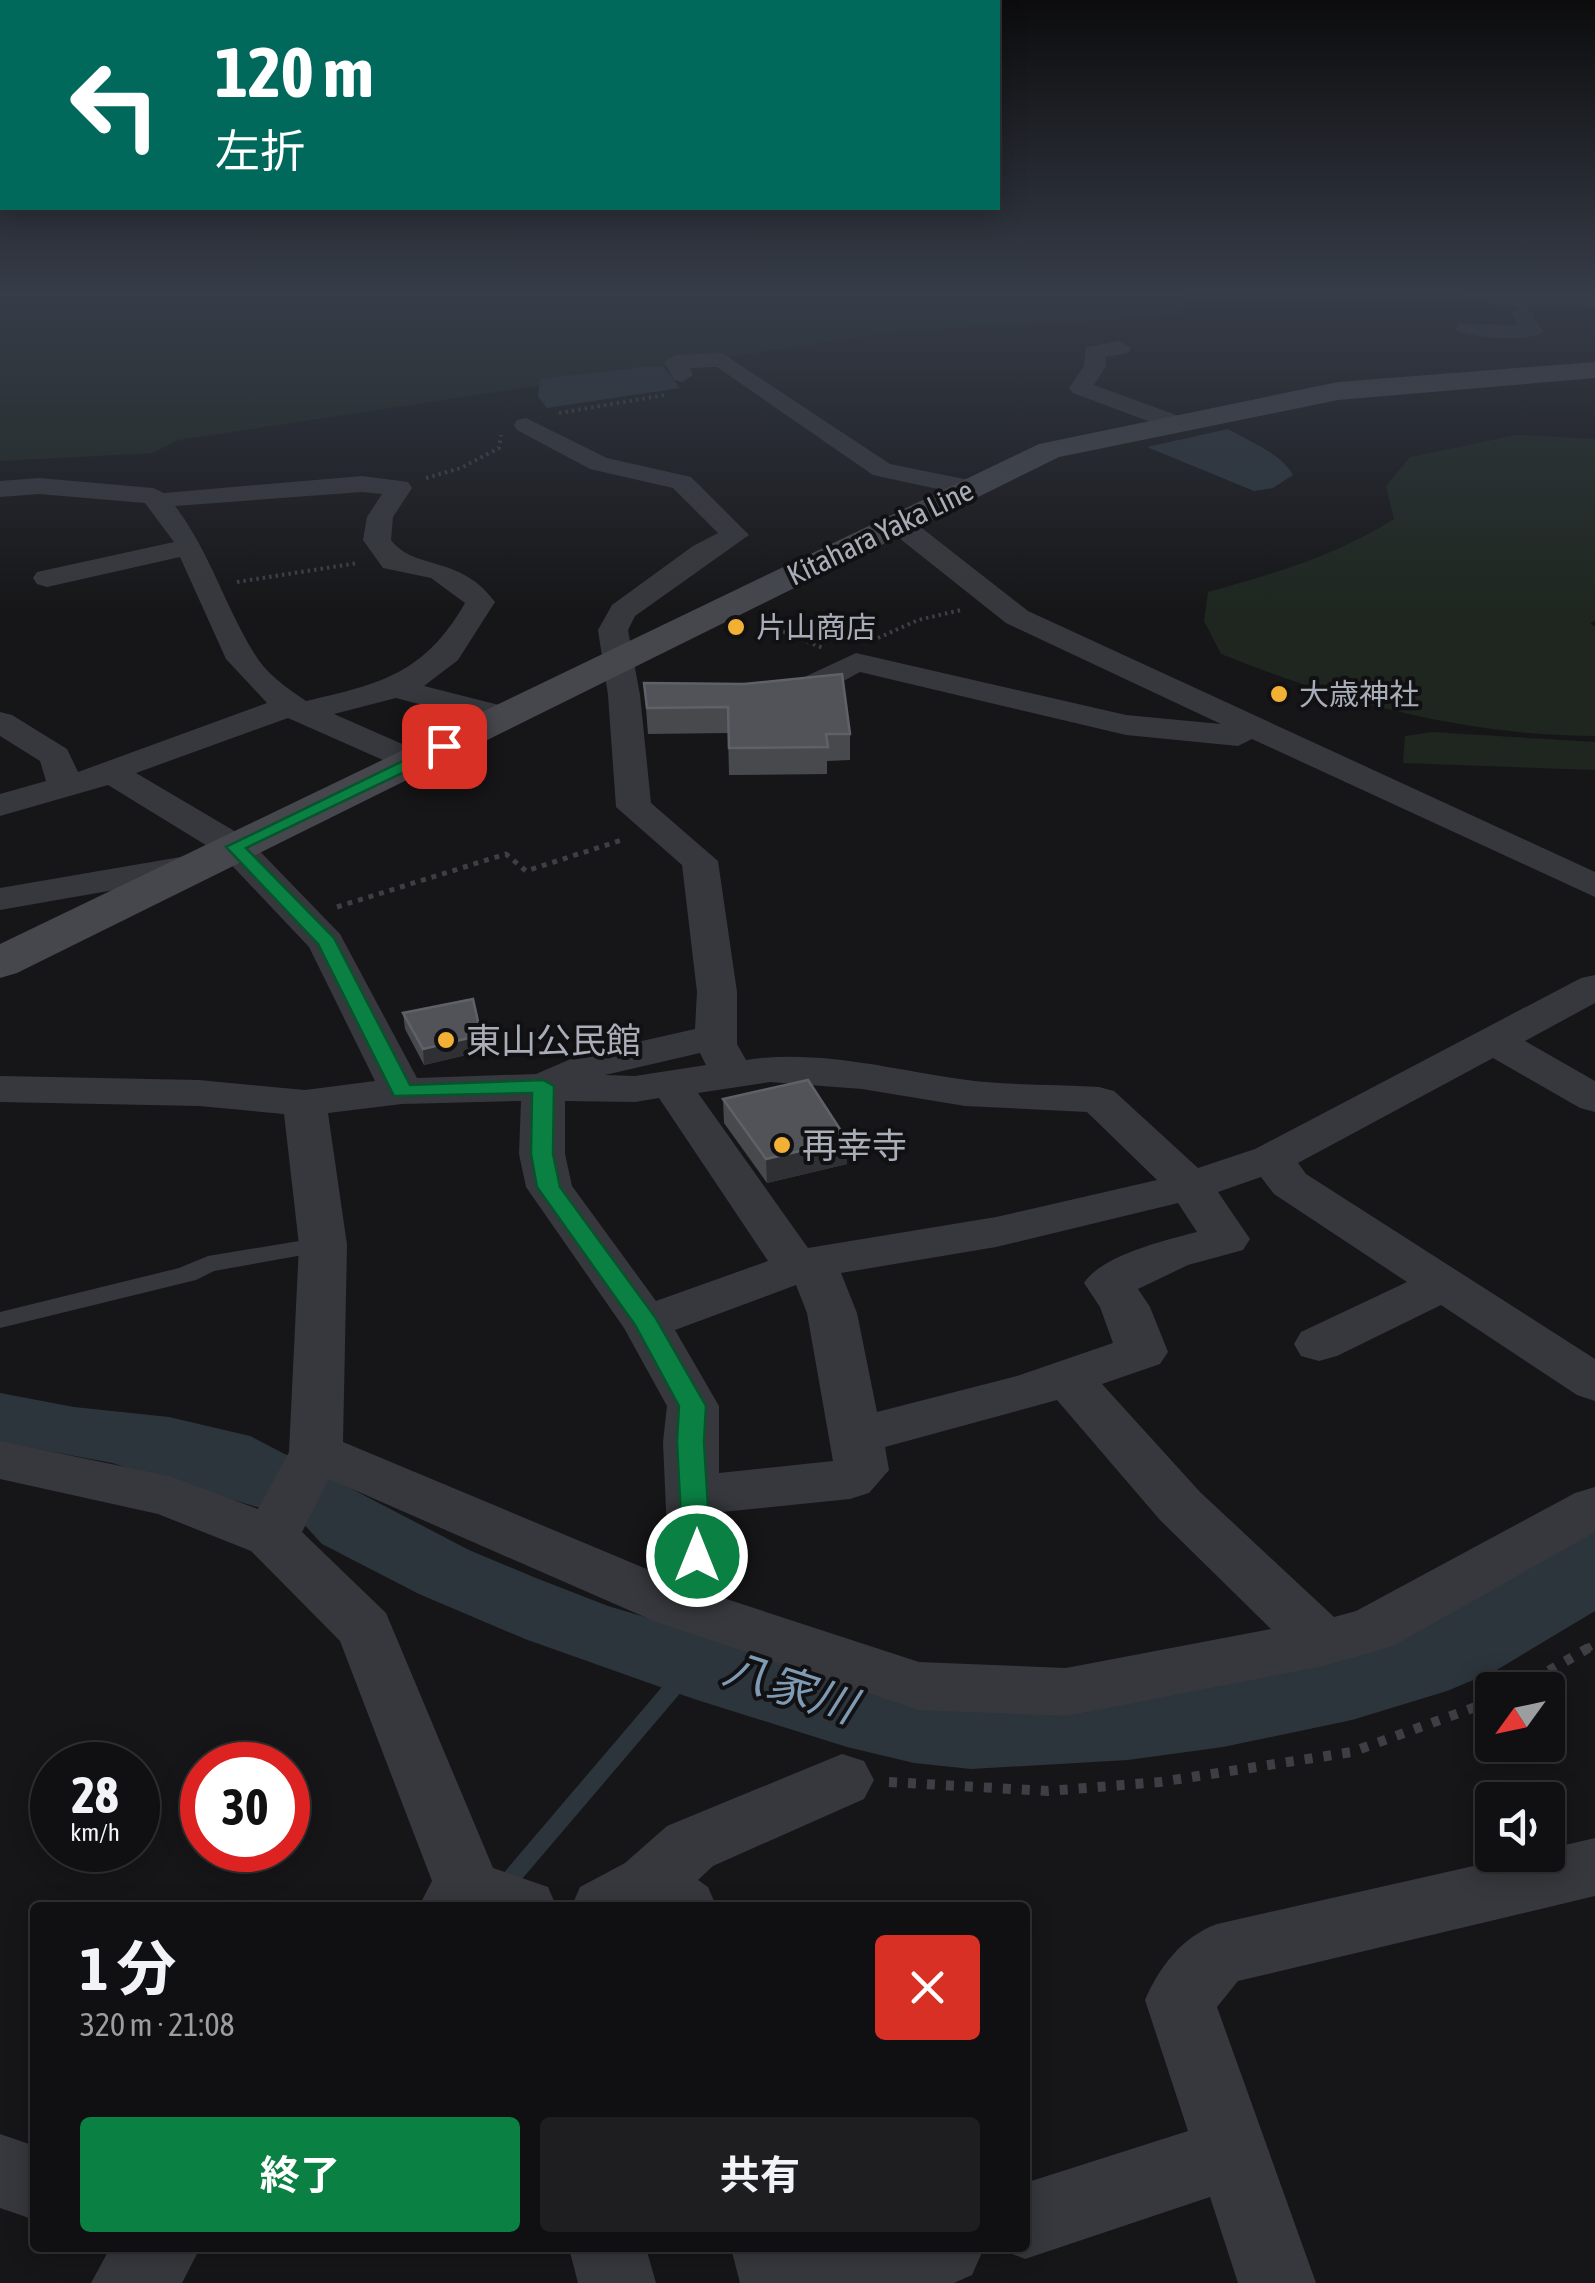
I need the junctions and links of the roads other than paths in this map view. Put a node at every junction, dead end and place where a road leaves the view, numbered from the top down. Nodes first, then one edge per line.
1 (778, 399) edge
2 (1109, 399) edge
3 (1301, 399) edge
4 (1178, 424) junction
5 (526, 425) dead end
6 (970, 488) junction
7 (0, 489) edge
8 (158, 502) junction
9 (899, 524) junction
10 (190, 547) junction
11 (47, 578) dead end
12 (621, 679) junction
13 (398, 690) junction
14 (664, 696) edge
15 (744, 696) edge
16 (294, 710) junction
17 (507, 716) junction
18 (0, 722) edge
19 (1289, 746) junction
20 (413, 761) junction
21 (112, 773) junction
22 (65, 785) junction
23 (0, 805) edge
24 (235, 847) junction
25 (198, 865) junction
26 (1595, 886) edge
27 (0, 899) edge
28 (0, 964) edge
29 (1595, 987) edge
30 (1494, 1041) junction
31 (724, 1055) junction
32 (543, 1086) junction
33 (672, 1086) junction
34 (0, 1089) edge
35 (402, 1092) junction
36 (1595, 1099) edge
37 (305, 1103) junction
38 (1271, 1159) junction
39 (1190, 1186) junction
40 (322, 1245) junction
41 (805, 1264) junction
42 (1442, 1285) junction
43 (0, 1320) edge
44 (646, 1322) junction
45 (1319, 1344) dead end
46 (1066, 1378) junction
47 (1595, 1383) edge
48 (858, 1436) junction
49 (316, 1452) junction
50 (0, 1460) edge
51 (696, 1495) junction
52 (1595, 1507) edge
53 (271, 1536) junction
54 (678, 1606) junction
55 (1322, 1643) junction
56 (842, 1780) road end
57 (1595, 1867) edge
58 (646, 1899) edge
59 (481, 1901) edge
60 (1231, 2154) junction
61 (0, 2171) edge
62 (30, 2181) edge
63 (1030, 2219) edge
64 (157, 2252) edge
65 (609, 2252) edge
66 (771, 2252) edge
67 (932, 2252) edge
68 (130, 2283) edge
69 (618, 2283) edge
70 (779, 2283) edge
71 (836, 2283) edge
72 (1277, 2283) edge

1 - 6 street
2 - 4 street
3 - 4 main road, Kitahara Yaka Line
4 - 6 main road, Kitahara Yaka Line
5 - 12 street
6 - 9 main road, Kitahara Yaka Line
7 - 8 street
8 - 10 street
8 - 13 street
9 - 12 main road, Kitahara Yaka Line
9 - 19 street
10 - 11 street
10 - 16 street
12 - 14 street
12 - 17 main road, Kitahara Yaka Line
12 - 31 street
13 - 16 street
13 - 17 street
15 - 19 street
16 - 20 street
16 - 21 street
17 - 20 main road, Kitahara Yaka Line
18 - 22 street
19 - 26 street
20 - 24 main road, Kitahara Yaka Line
21 - 22 street
21 - 24 street
22 - 23 street
24 - 25 main road, Kitahara Yaka Line
24 - 35 street
25 - 27 street
25 - 28 main road, Kitahara Yaka Line
29 - 30 street
30 - 36 street
30 - 38 street
31 - 32 street
31 - 33 street
31 - 39 street
32 - 33 street
32 - 35 street
32 - 44 street
33 - 41 street
34 - 37 street
35 - 37 street
37 - 40 street
38 - 39 street
38 - 42 street
39 - 41 street
39 - 46 street
40 - 43 lane
40 - 49 street
41 - 44 street
41 - 48 street
42 - 45 street
42 - 47 street
44 - 51 street
46 - 48 street
46 - 55 street
48 - 51 street
49 - 53 street
49 - 54 street
50 - 53 street
51 - 54 street
52 - 55 street
53 - 59 street
54 - 55 street
56 - 58 street
57 - 60 street
60 - 63 street
60 - 72 street
61 - 62 street
64 - 68 street
65 - 69 street
66 - 70 street
67 - 71 street

